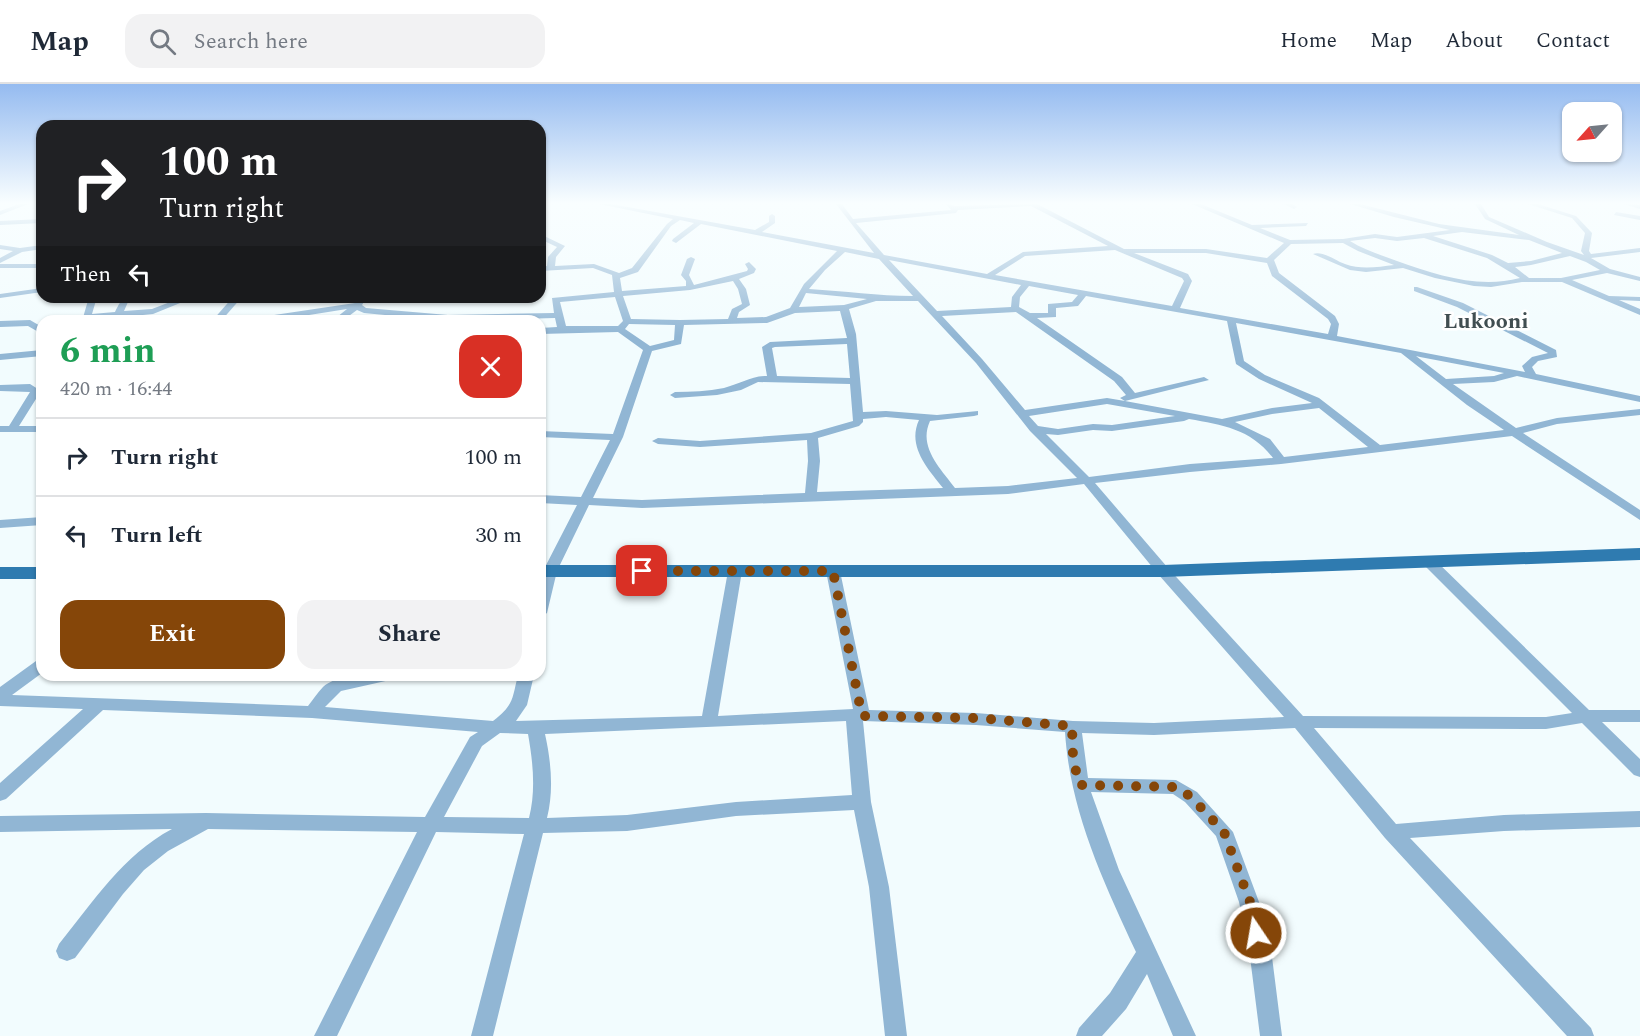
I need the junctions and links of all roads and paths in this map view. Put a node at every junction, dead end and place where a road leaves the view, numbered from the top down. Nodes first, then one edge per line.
1 (10, 248) edge
2 (559, 248) edge
3 (651, 248) edge
4 (876, 248) edge
5 (1116, 248) edge
6 (1283, 248) edge
7 (1363, 248) edge
8 (1469, 248) edge
9 (1557, 248) edge
10 (1586, 248) edge
11 (36, 249) edge
12 (844, 249) joint
13 (20, 250) junction
14 (1119, 250) junction
15 (1640, 250) edge
16 (1569, 253) junction
17 (1317, 254) dead end
18 (1586, 257) junction
19 (691, 259) dead end
20 (885, 259) junction
21 (0, 261) edge
22 (1270, 261) junction
23 (749, 264) dead end
24 (1404, 265) junction
25 (1507, 265) junction
26 (0, 266) edge
27 (36, 266) edge
28 (546, 269) edge
29 (551, 269) junction
30 (1606, 271) junction
31 (989, 276) junction
32 (617, 277) junction
33 (735, 278) junction
34 (1639, 278) edge
35 (1522, 280) junction
36 (1564, 280) junction
37 (1028, 283) junction
38 (690, 288) junction
39 (1417, 288) dead end
40 (36, 291) edge
41 (806, 291) junction
42 (618, 292) junction
43 (1084, 293) junction
44 (0, 296) edge
45 (1601, 296) junction
46 (922, 298) junction
47 (876, 299) junction
48 (1640, 299) edge
49 (124, 303) edge
50 (175, 303) edge
51 (232, 303) edge
52 (359, 303) edge
53 (844, 308) junction
54 (1176, 308) junction
55 (1015, 309) junction
56 (794, 310) junction
57 (1640, 312) edge
58 (118, 314) junction
59 (936, 314) junction
60 (112, 315) edge
61 (222, 315) edge
62 (289, 315) edge
63 (344, 315) edge
64 (416, 315) edge
65 (546, 315) edge
66 (557, 315) junction
67 (1028, 316) junction
68 (1231, 318) junction
69 (732, 321) junction
70 (680, 323) junction
71 (0, 324) edge
72 (624, 325) junction
73 (36, 327) edge
74 (562, 329) junction
75 (546, 331) edge
76 (1332, 338) junction
77 (851, 341) junction
78 (648, 349) junction
79 (1403, 350) junction
80 (36, 354) edge
81 (0, 357) edge
82 (1519, 373) junction
83 (1532, 376) junction
84 (772, 378) junction
85 (1204, 380) dead end
86 (853, 381) junction
87 (1444, 382) junction
88 (0, 388) edge
89 (675, 395) dead end
90 (1133, 396) junction
91 (1640, 399) edge
92 (1111, 401) junction
93 (1322, 405) junction
94 (974, 412) dead end
95 (1640, 412) edge
96 (1021, 414) junction
97 (857, 416) junction
98 (1192, 416) junction
99 (926, 417) junction
100 (1221, 423) junction
101 (0, 429) edge
102 (12, 429) junction
103 (36, 429) edge
104 (1034, 429) junction
105 (1515, 432) junction
106 (546, 434) edge
107 (812, 436) junction
108 (617, 437) junction
109 (658, 441) dead end
110 (1377, 448) junction
111 (1281, 461) junction
112 (1087, 481) junction
113 (952, 492) junction
114 (811, 496) junction
115 (546, 499) edge
116 (585, 500) junction
117 (1640, 516) edge
118 (36, 521) edge
119 (0, 524) edge
120 (1640, 554) edge
121 (1428, 561) junction
122 (546, 569) edge
123 (546, 571) edge
124 (735, 571) junction
125 (833, 571) junction
126 (1163, 571) junction
127 (0, 573) edge
128 (36, 573) edge
129 (36, 669) edge
130 (361, 681) edge
131 (525, 681) edge
132 (0, 695) edge
133 (0, 700) edge
134 (99, 704) junction
135 (312, 712) junction
136 (858, 715) junction
137 (1587, 716) junction
138 (1640, 716) edge
139 (709, 722) junction
140 (1299, 722) junction
141 (1072, 726) junction
142 (497, 727) junction
143 (535, 728) junction
144 (1640, 771) edge
145 (1079, 785) junction
146 (0, 794) edge
147 (862, 802) junction
148 (1640, 819) edge
149 (206, 821) junction
150 (430, 823) junction
151 (0, 824) edge
152 (534, 826) junction
153 (1392, 832) junction
154 (67, 951) dead end
155 (1148, 953) junction
156 (325, 1036) edge
157 (482, 1036) edge
158 (896, 1036) edge
159 (1087, 1036) edge
160 (1185, 1036) edge
161 (1271, 1036) edge
162 (1583, 1036) edge

1 - 13 street
2 - 29 street
3 - 32 street
4 - 20 street
5 - 14 street
6 - 22 street
7 - 24 street
8 - 25 street
9 - 16 street
10 - 18 street
11 - 13 street
12 - 20 street
12 - 41 street
13 - 21 street
14 - 22 street
14 - 31 street
14 - 54 street
15 - 18 street
16 - 18 street
16 - 25 street
17 - 24 street
18 - 30 street
19 - 38 street
20 - 31 street
20 - 46 street
22 - 76 street
23 - 33 street
24 - 35 street
25 - 35 street
26 - 27 street
28 - 29 street
29 - 32 street
30 - 34 street
30 - 36 street
31 - 37 street
32 - 42 street
33 - 38 street
33 - 69 street
35 - 36 street
36 - 45 street
37 - 43 street
37 - 55 street
38 - 42 street
39 - 83 street
40 - 44 street
41 - 47 street
41 - 56 street
42 - 66 street
42 - 72 street
43 - 54 street
43 - 67 street
45 - 48 street
45 - 57 street
46 - 47 street
46 - 59 street
47 - 53 street
49 - 58 street
50 - 58 street
51 - 61 street
52 - 62 street
52 - 63 street
52 - 64 street
53 - 56 street
53 - 77 street
54 - 68 street
55 - 59 street
55 - 67 street
56 - 69 street
58 - 60 street
59 - 96 street
65 - 66 street
66 - 74 street
67 - 90 street
68 - 76 street
68 - 93 street
69 - 70 street
70 - 72 street
70 - 78 street
71 - 73 street
72 - 74 street
72 - 78 street
74 - 75 street
76 - 79 street
77 - 84 street
77 - 86 street
78 - 108 street
79 - 82 street
79 - 87 street
80 - 81 street
82 - 83 street
82 - 87 street
83 - 91 street
84 - 86 street
84 - 89 street
85 - 90 street
86 - 97 street
87 - 105 street
88 - 102 street
90 - 92 street
92 - 96 street
92 - 98 street
93 - 100 street
93 - 110 street
94 - 99 street
95 - 105 street
96 - 104 street
97 - 99 street
97 - 107 street
98 - 100 street
98 - 104 street
99 - 113 street
100 - 111 street
101 - 102 street
102 - 103 street
104 - 112 street
105 - 110 street
105 - 117 street
106 - 108 street
107 - 109 street
107 - 114 street
108 - 116 street
110 - 111 street
111 - 112 street
112 - 113 street
112 - 126 street
113 - 114 street
114 - 116 street
115 - 116 street
116 - 122 street
118 - 119 street
120 - 121 main road
121 - 126 main road
121 - 137 street
123 - 124 main road
124 - 125 main road
124 - 139 street
125 - 126 main road
125 - 136 street
126 - 140 street
127 - 128 main road
129 - 132 street
130 - 135 street
131 - 142 street
133 - 134 street
134 - 135 street
134 - 146 street
135 - 142 street
136 - 139 street
136 - 141 street
136 - 147 street
137 - 138 street
137 - 140 street
137 - 144 street
139 - 143 street
140 - 141 street
140 - 153 street
141 - 145 street
142 - 143 street
142 - 150 street
143 - 152 street
145 - 155 street
145 - 161 street
147 - 152 street
147 - 158 street
148 - 153 street
149 - 150 street
149 - 151 street
149 - 154 street
150 - 152 street
150 - 156 street
152 - 157 street
153 - 162 street
155 - 159 street
155 - 160 street

